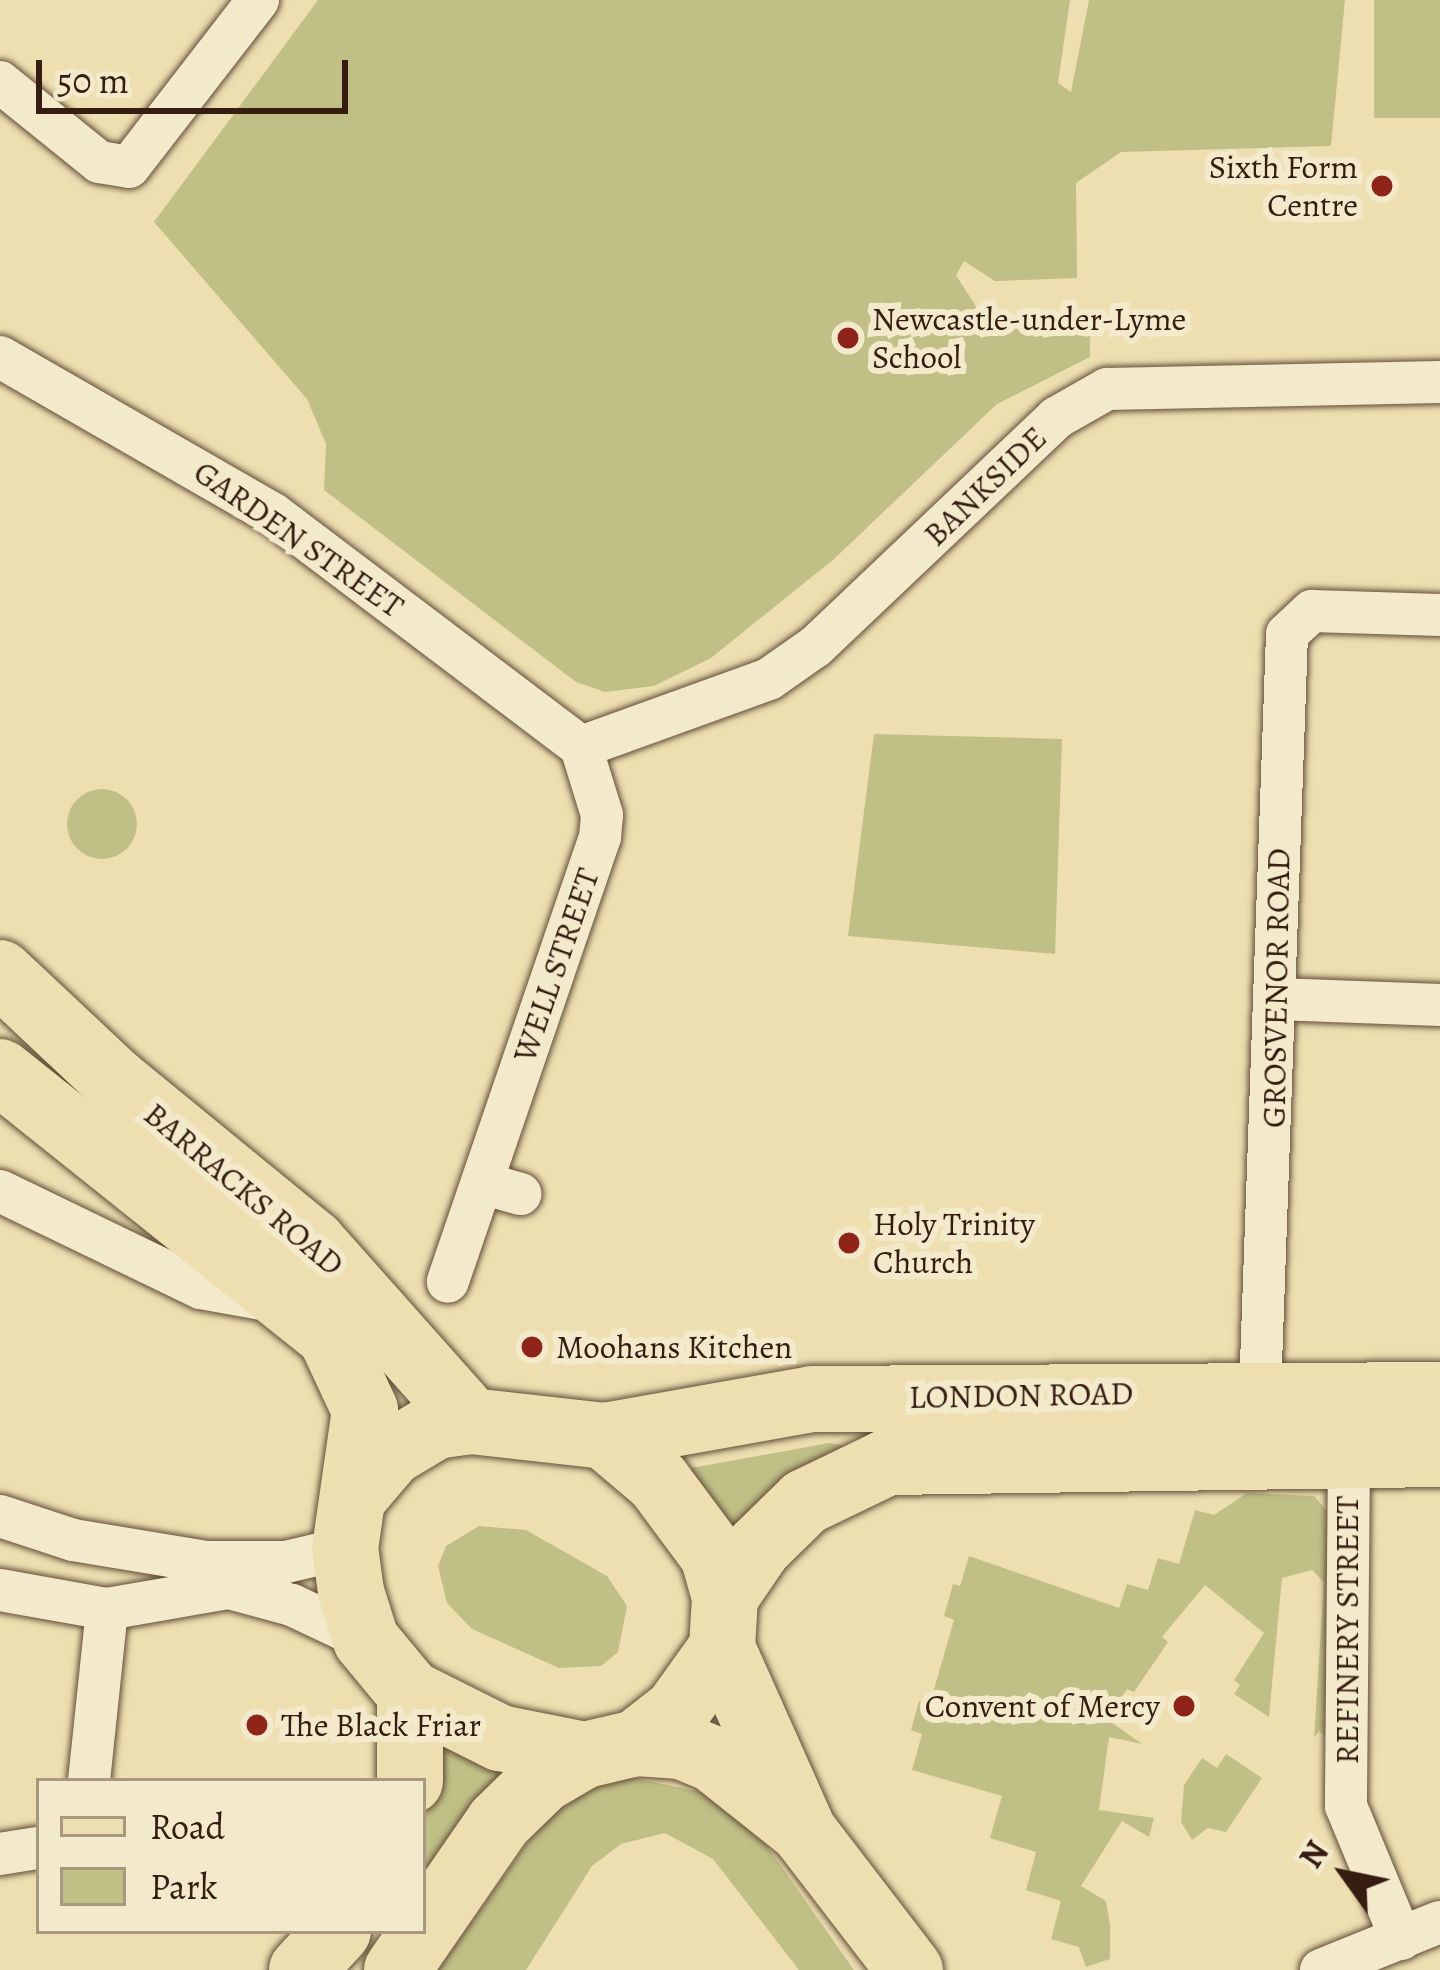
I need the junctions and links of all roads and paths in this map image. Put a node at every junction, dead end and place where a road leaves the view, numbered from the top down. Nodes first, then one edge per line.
1 (258, 0) edge
2 (0, 82) edge
3 (0, 357) edge
4 (1440, 382) edge
5 (1440, 615) edge
6 (580, 747) junction
7 (0, 973) edge
8 (1276, 999) junction
9 (1440, 1006) edge
10 (0, 1072) edge
11 (0, 1191) edge
12 (448, 1282) dead end
13 (304, 1306) junction
14 (1260, 1392) junction
15 (1440, 1395) edge
16 (471, 1421) junction
17 (605, 1436) junction
18 (1348, 1454) junction
19 (1440, 1454) edge
20 (0, 1516) edge
21 (351, 1520) junction
22 (0, 1590) edge
23 (107, 1609) junction
24 (724, 1622) junction
25 (366, 1640) junction
26 (410, 1693) junction
27 (610, 1749) junction
28 (89, 1778) edge
29 (410, 1778) edge
30 (804, 1832) junction
31 (36, 1849) edge
32 (0, 1855) edge
33 (426, 1928) edge
34 (1421, 1931) edge
35 (335, 1934) edge
36 (422, 1934) edge
37 (894, 1958) edge
38 (302, 1970) edge
39 (397, 1970) edge
40 (1321, 1970) edge

1 - 2 street
3 - 6 street, GARDEN STREET
4 - 6 street, BANKSIDE
5 - 8 street, GROSVENOR ROAD
6 - 12 street, WELL STREET
7 - 16 main road, BARRACKS ROAD
8 - 9 street
8 - 14 street, GROSVENOR ROAD
10 - 13 main road, BARRACKS ROAD
11 - 13 street
13 - 21 main road, BARRACKS ROAD
14 - 15 main road, LONDON ROAD
14 - 17 main road, LONDON ROAD
16 - 17 main road
16 - 21 main road
17 - 24 main road
18 - 19 main road, LONDON ROAD
18 - 24 main road, LONDON ROAD
18 - 34 street, REFINERY STREET
20 - 21 street
21 - 25 main road
22 - 23 street
23 - 25 street
23 - 28 street
24 - 27 main road
24 - 30 main road
25 - 26 main road
26 - 27 main road
26 - 29 main road
27 - 30 main road
27 - 33 main road
30 - 37 main road
31 - 32 street
34 - 40 street
35 - 38 main road
36 - 39 main road

